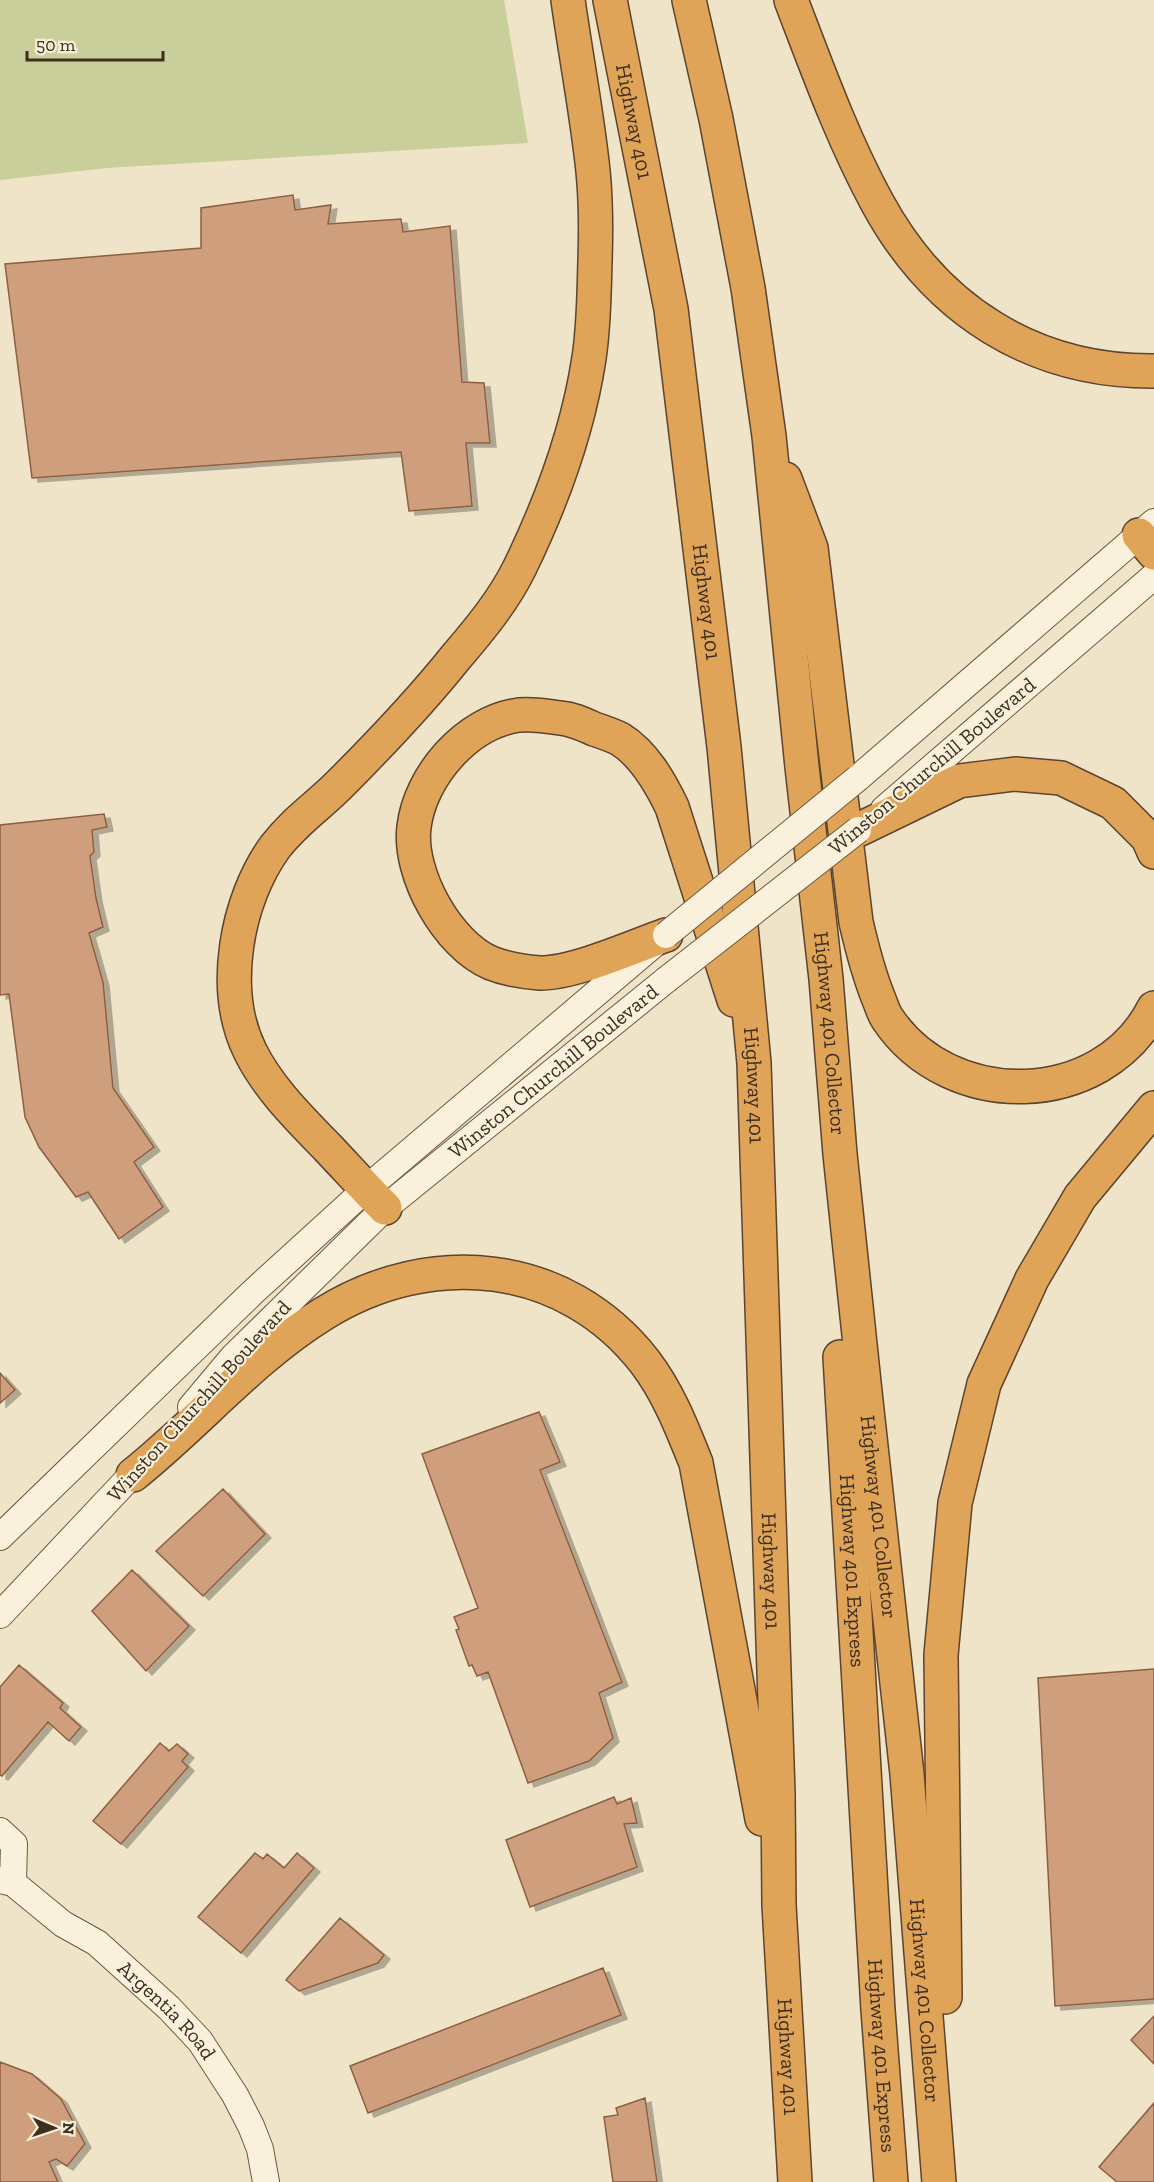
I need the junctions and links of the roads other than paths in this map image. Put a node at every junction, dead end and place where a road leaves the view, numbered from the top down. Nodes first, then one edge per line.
1 (568, 0) edge
2 (610, 0) edge
3 (689, 0) edge
4 (791, 0) edge
5 (1154, 371) edge
6 (769, 436) junction
7 (1149, 536) edge
8 (1154, 576) edge
9 (858, 831) junction
10 (810, 852) junction
11 (1154, 852) edge
12 (666, 935) junction
13 (1154, 1008) edge
14 (754, 1063) junction
15 (1154, 1108) edge
16 (375, 1198) junction
17 (133, 1475) junction
18 (0, 1537) edge
19 (0, 1615) edge
20 (0, 1832) edge
21 (7, 1881) edge
22 (778, 1905) junction
23 (266, 2182) edge
24 (795, 2182) edge
25 (891, 2182) edge
26 (939, 2182) edge
27 (948, 2182) edge

1 - 16 highway
2 - 14 highway, Highway 401
3 - 6 highway
4 - 5 highway
6 - 10 highway
6 - 13 highway
7 - 12 main road, Winston Churchill Boulevard, bridge
8 - 9 main road, Winston Churchill Boulevard
9 - 11 highway
9 - 16 main road, Winston Churchill Boulevard, bridge
10 - 25 highway, Highway 401 Express
10 - 26 highway, Highway 401 Collector
12 - 14 highway
12 - 16 main road, Winston Churchill Boulevard
14 - 22 highway, Highway 401
15 - 27 highway
16 - 17 main road, Winston Churchill Boulevard
16 - 18 main road, Winston Churchill Boulevard
17 - 19 main road, Winston Churchill Boulevard
17 - 22 highway
20 - 21 main road, Argentia Road
21 - 23 main road, Argentia Road
22 - 24 highway, Highway 401

